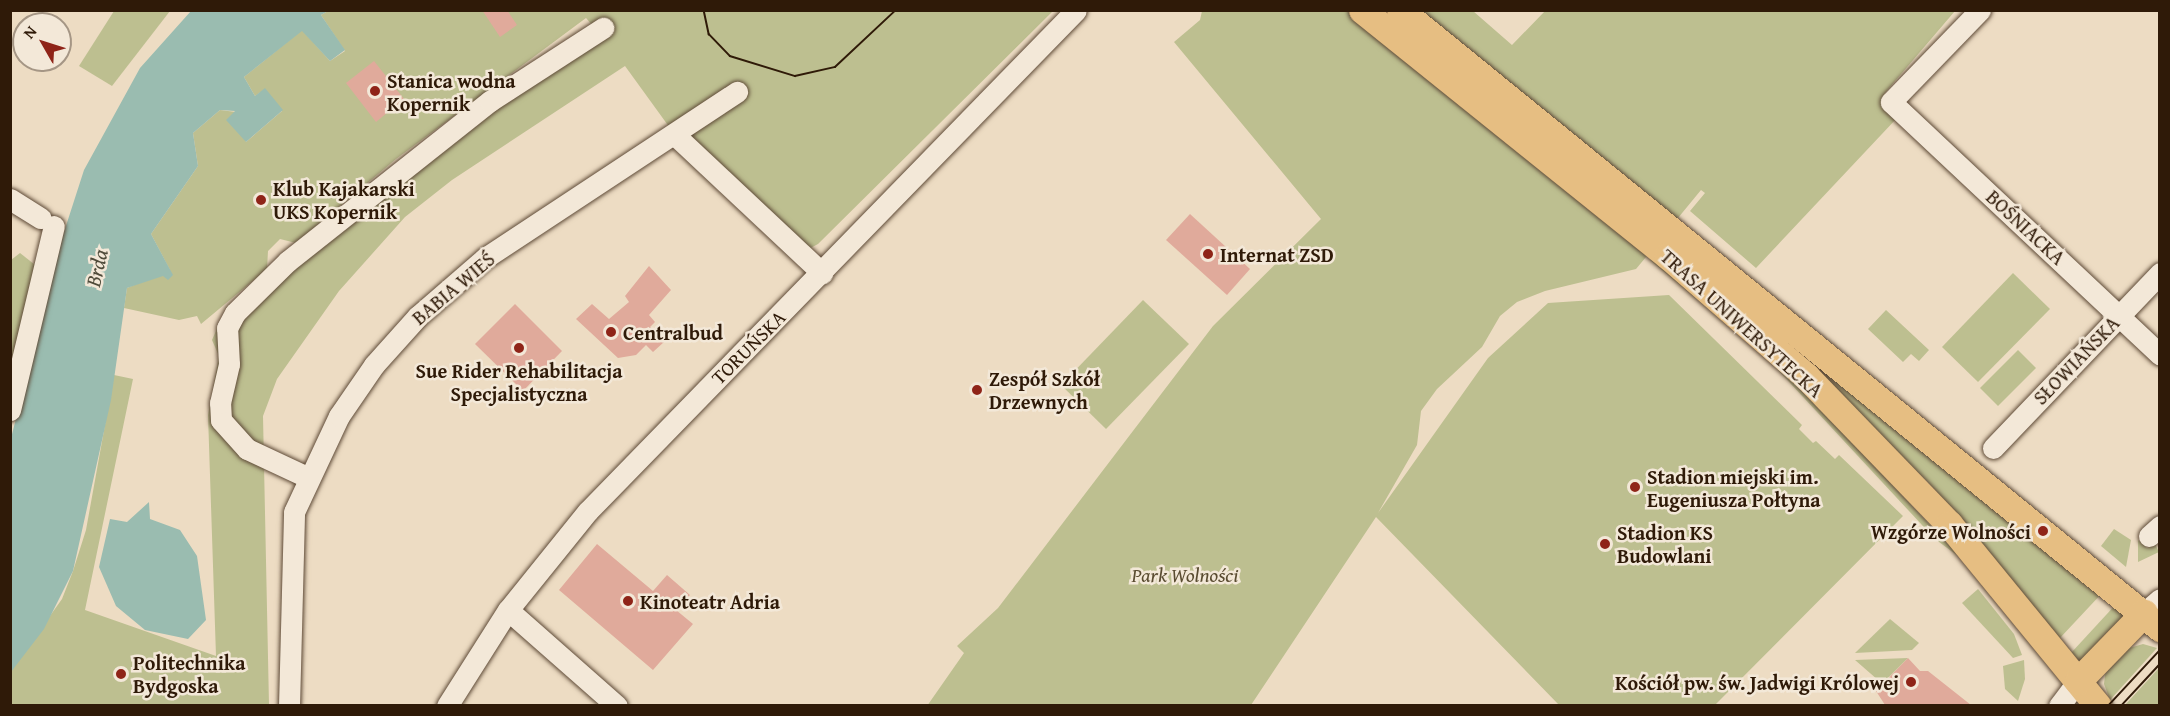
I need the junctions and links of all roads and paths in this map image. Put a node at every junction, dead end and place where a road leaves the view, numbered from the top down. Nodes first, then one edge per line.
1 (1077, 10) edge
2 (1362, 10) edge
3 (1400, 10) edge
4 (1980, 10) edge
5 (603, 28) dead end
6 (737, 92) dead end
7 (675, 135) junction
8 (1583, 173) junction
9 (10, 199) edge
10 (822, 273) junction
11 (2160, 273) edge
12 (2119, 316) junction
13 (2160, 355) edge
14 (10, 410) edge
15 (1993, 448) dead end
16 (307, 477) junction
17 (508, 610) junction
18 (2154, 614) edge
19 (2078, 681) junction
20 (289, 705) edge
21 (447, 705) edge
22 (617, 705) edge
23 (2059, 705) edge
24 (2098, 705) edge

1 - 10 street, TORUŃSKA
2 - 8 main road, TRASA UNIWERSYTECKA
3 - 8 main road, TRASA UNIWERSYTECKA
4 - 12 street, BOŚNIACKA
5 - 16 street
6 - 7 street, BABIA WIEŚ
7 - 10 street
7 - 16 street, BABIA WIEŚ
8 - 18 main road, TRASA UNIWERSYTECKA
8 - 19 main road, TRASA UNIWERSYTECKA
9 - 14 street
10 - 17 street, TORUŃSKA
11 - 12 street, SŁOWIAŃSKA
12 - 13 street, BOŚNIACKA
12 - 15 street, SŁOWIAŃSKA
16 - 20 street, BABIA WIEŚ
17 - 21 street, TORUŃSKA
17 - 22 street
18 - 19 main road
19 - 23 street
19 - 24 main road, TRASA UNIWERSYTECKA

